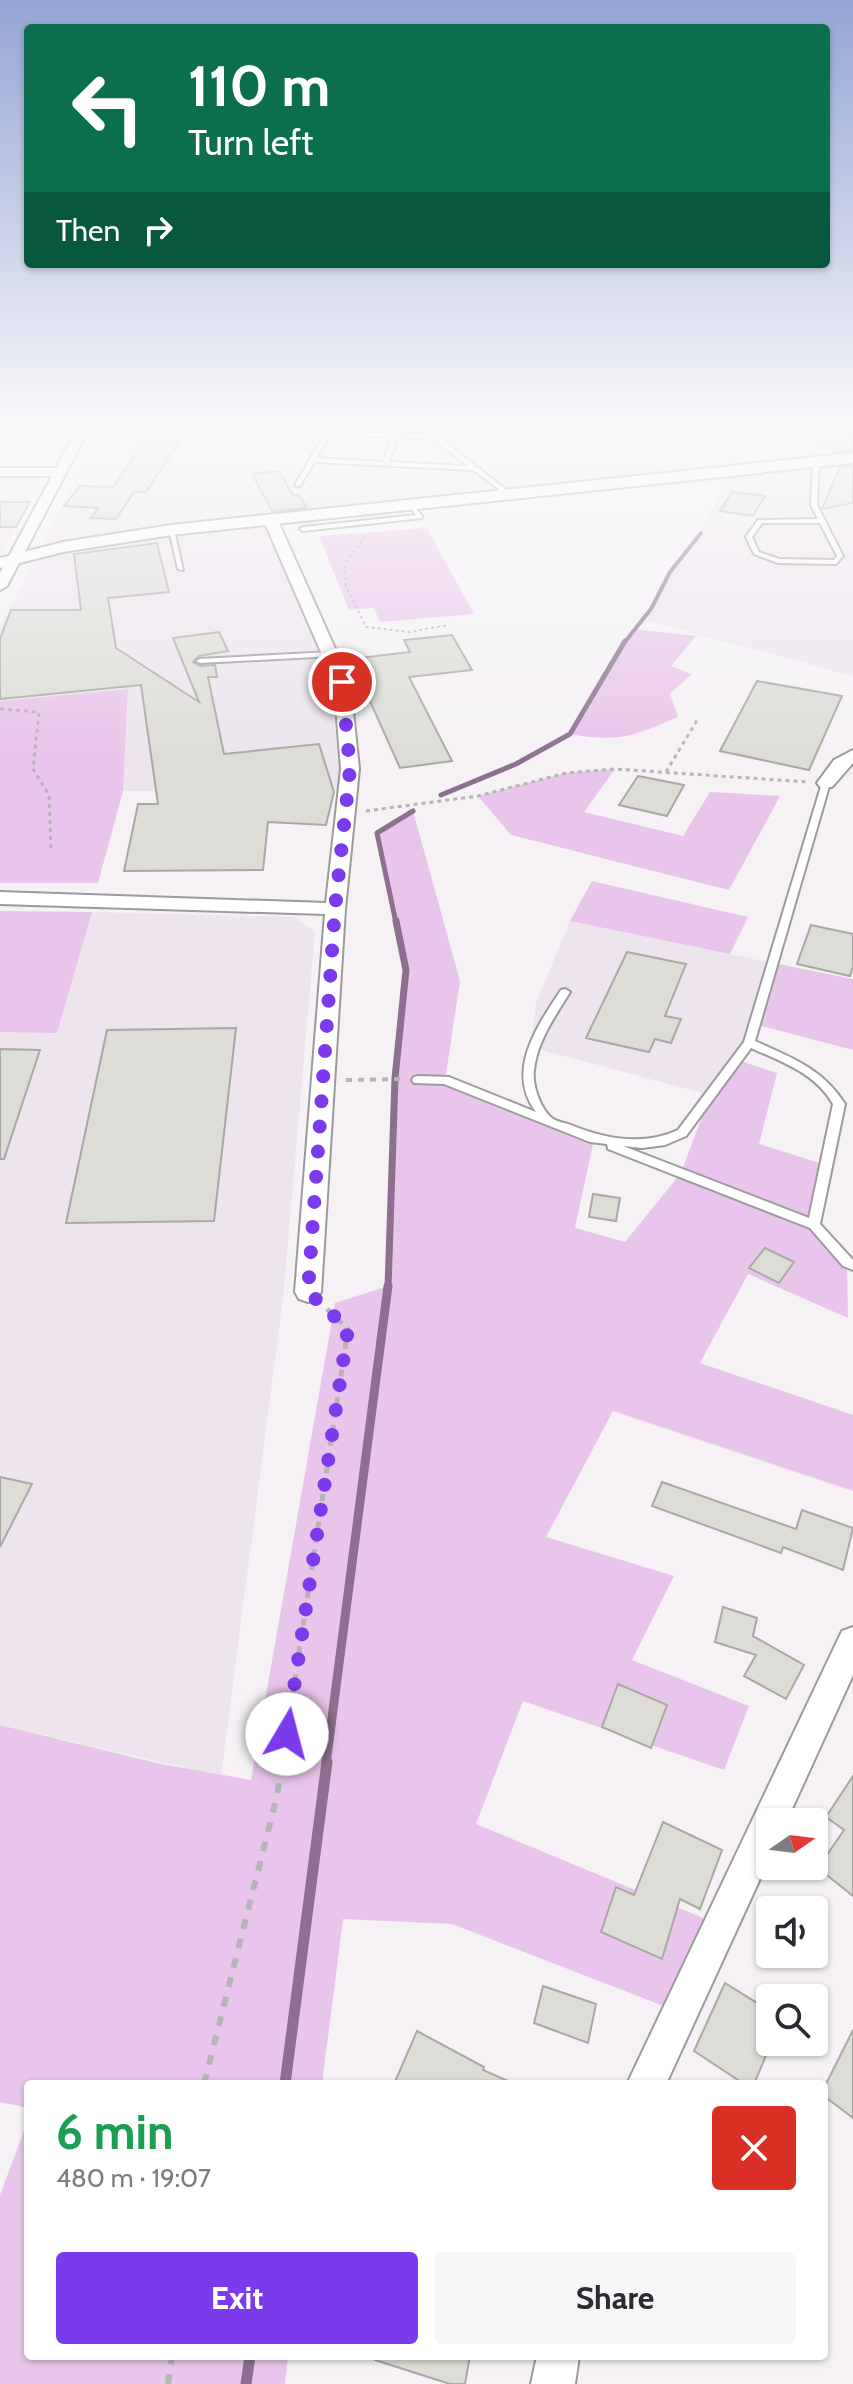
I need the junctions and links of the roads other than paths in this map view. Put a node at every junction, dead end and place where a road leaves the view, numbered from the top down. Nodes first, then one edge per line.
1 (21, 538) edge
2 (109, 538) edge
3 (173, 538) edge
4 (279, 538) edge
5 (750, 538) edge
6 (831, 538) edge
7 (7, 560) edge
8 (181, 569) dead end
9 (0, 586) edge
10 (331, 654) junction
11 (200, 661) dead end
12 (853, 755) edge
13 (826, 783) joint
14 (0, 898) edge
15 (335, 909) junction
16 (565, 992) dead end
17 (749, 1043) junction
18 (418, 1080) road end
19 (550, 1121) junction
20 (594, 1139) junction
21 (814, 1225) junction
22 (853, 1265) edge
23 (308, 1292) road end
24 (853, 1641) edge
25 (648, 2080) edge
26 (557, 2360) edge
27 (553, 2384) edge

1 - 7 street
2 - 7 street
3 - 8 lane
4 - 10 street
5 - 6 lane
7 - 9 street
10 - 11 lane
10 - 15 street
12 - 13 street
13 - 17 lane
14 - 15 street
15 - 23 street
16 - 19 lane
17 - 20 lane
17 - 21 lane
18 - 19 lane
19 - 20 lane
20 - 21 lane
21 - 22 lane
24 - 25 street
26 - 27 street

